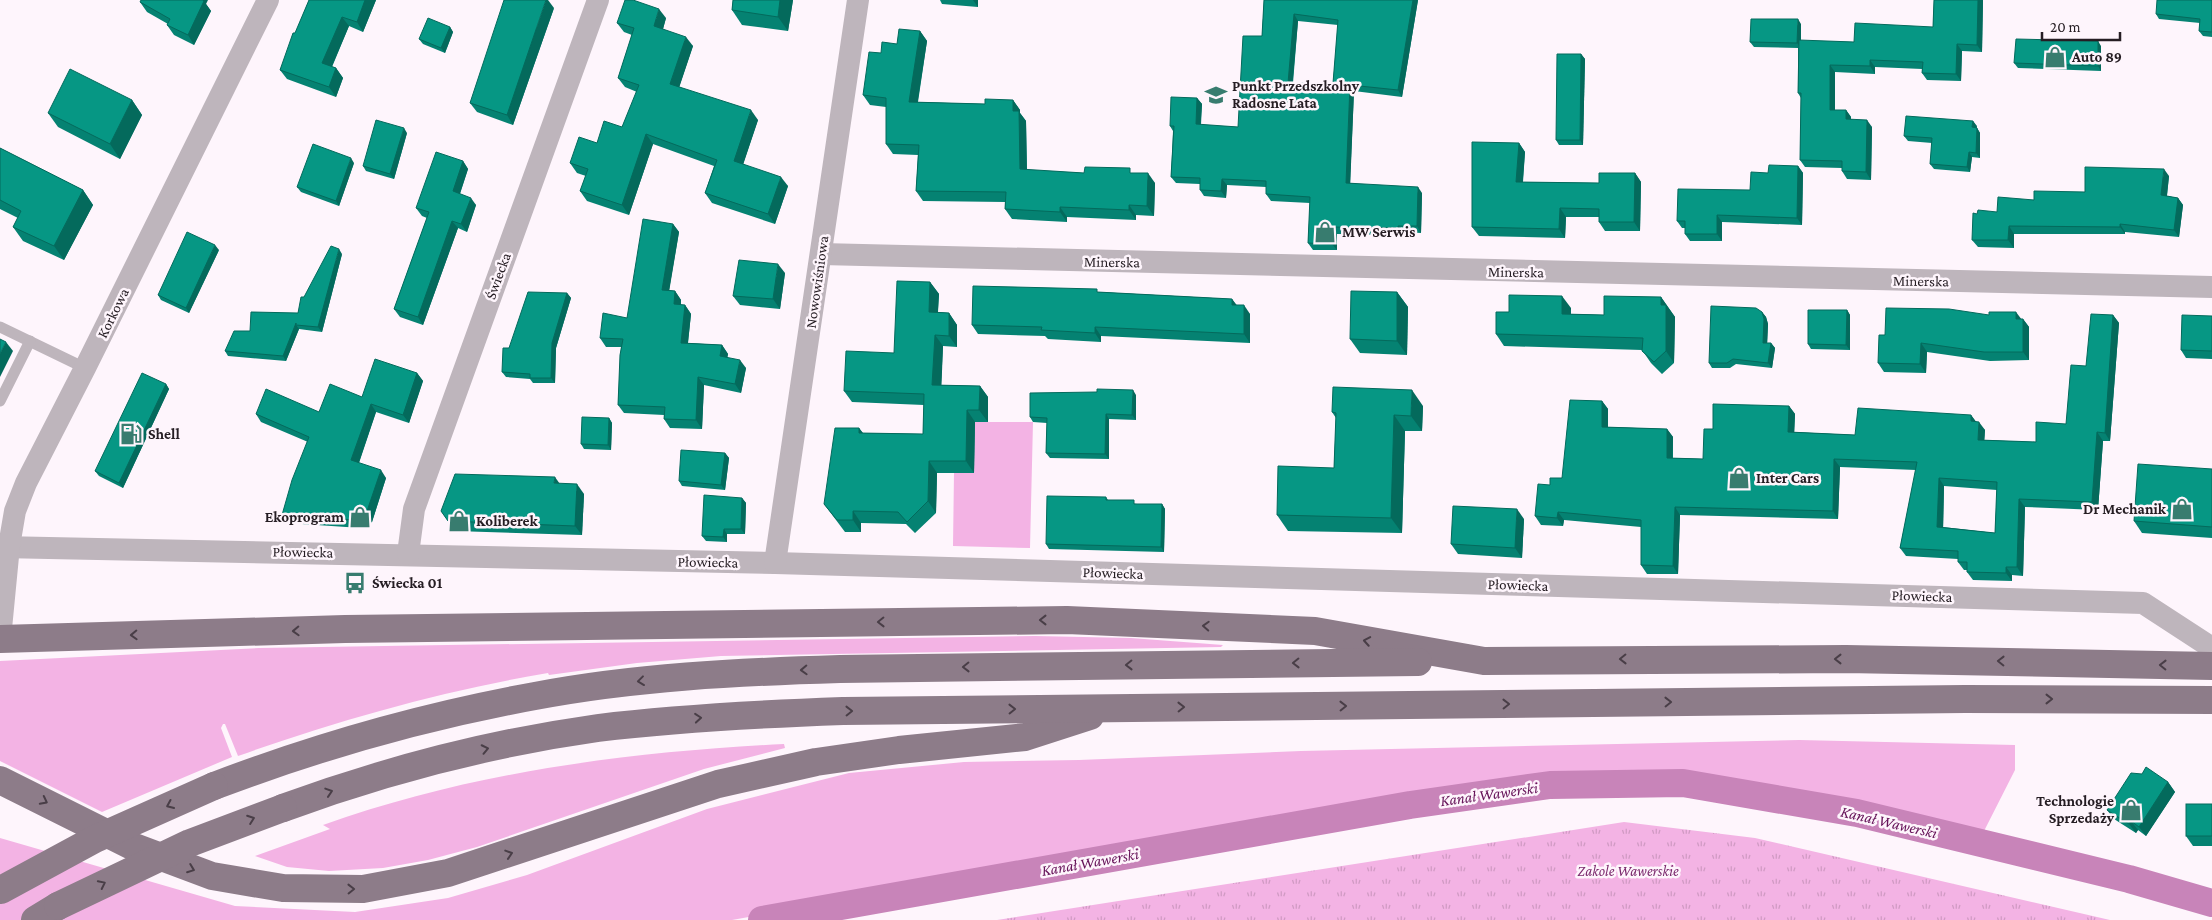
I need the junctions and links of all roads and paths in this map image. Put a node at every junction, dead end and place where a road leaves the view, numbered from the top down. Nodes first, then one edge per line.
1 (268, 0) edge
2 (598, 0) edge
3 (858, 0) edge
4 (821, 254) junction
5 (2212, 287) edge
6 (0, 327) edge
7 (30, 341) junction
8 (85, 368) junction
9 (0, 401) edge
10 (4, 547) edge
11 (408, 554) junction
12 (775, 563) junction
13 (0, 639) edge
14 (2212, 648) edge
15 (1484, 661) junction
16 (2212, 666) edge
17 (2212, 700) edge
18 (1114, 708) junction
19 (0, 780) edge
20 (1, 891) edge
21 (35, 920) edge

1 - 8 street, Korkowa
2 - 11 street, Świecka
3 - 4 street, Nowowiśniowa
4 - 5 street, Minerska
4 - 12 street, Nowowiśniowa
6 - 7 lane
7 - 8 lane
7 - 9 lane
8 - 10 street, Korkowa
10 - 11 street, Płowiecka
10 - 13 street, Korkowa
11 - 12 street, Płowiecka
12 - 14 street, Płowiecka
15 -> 13 main road
16 -> 15 main road
15 -> 20 main road, bridge
18 -> 17 main road
19 -> 18 main road
21 -> 18 main road, bridge

